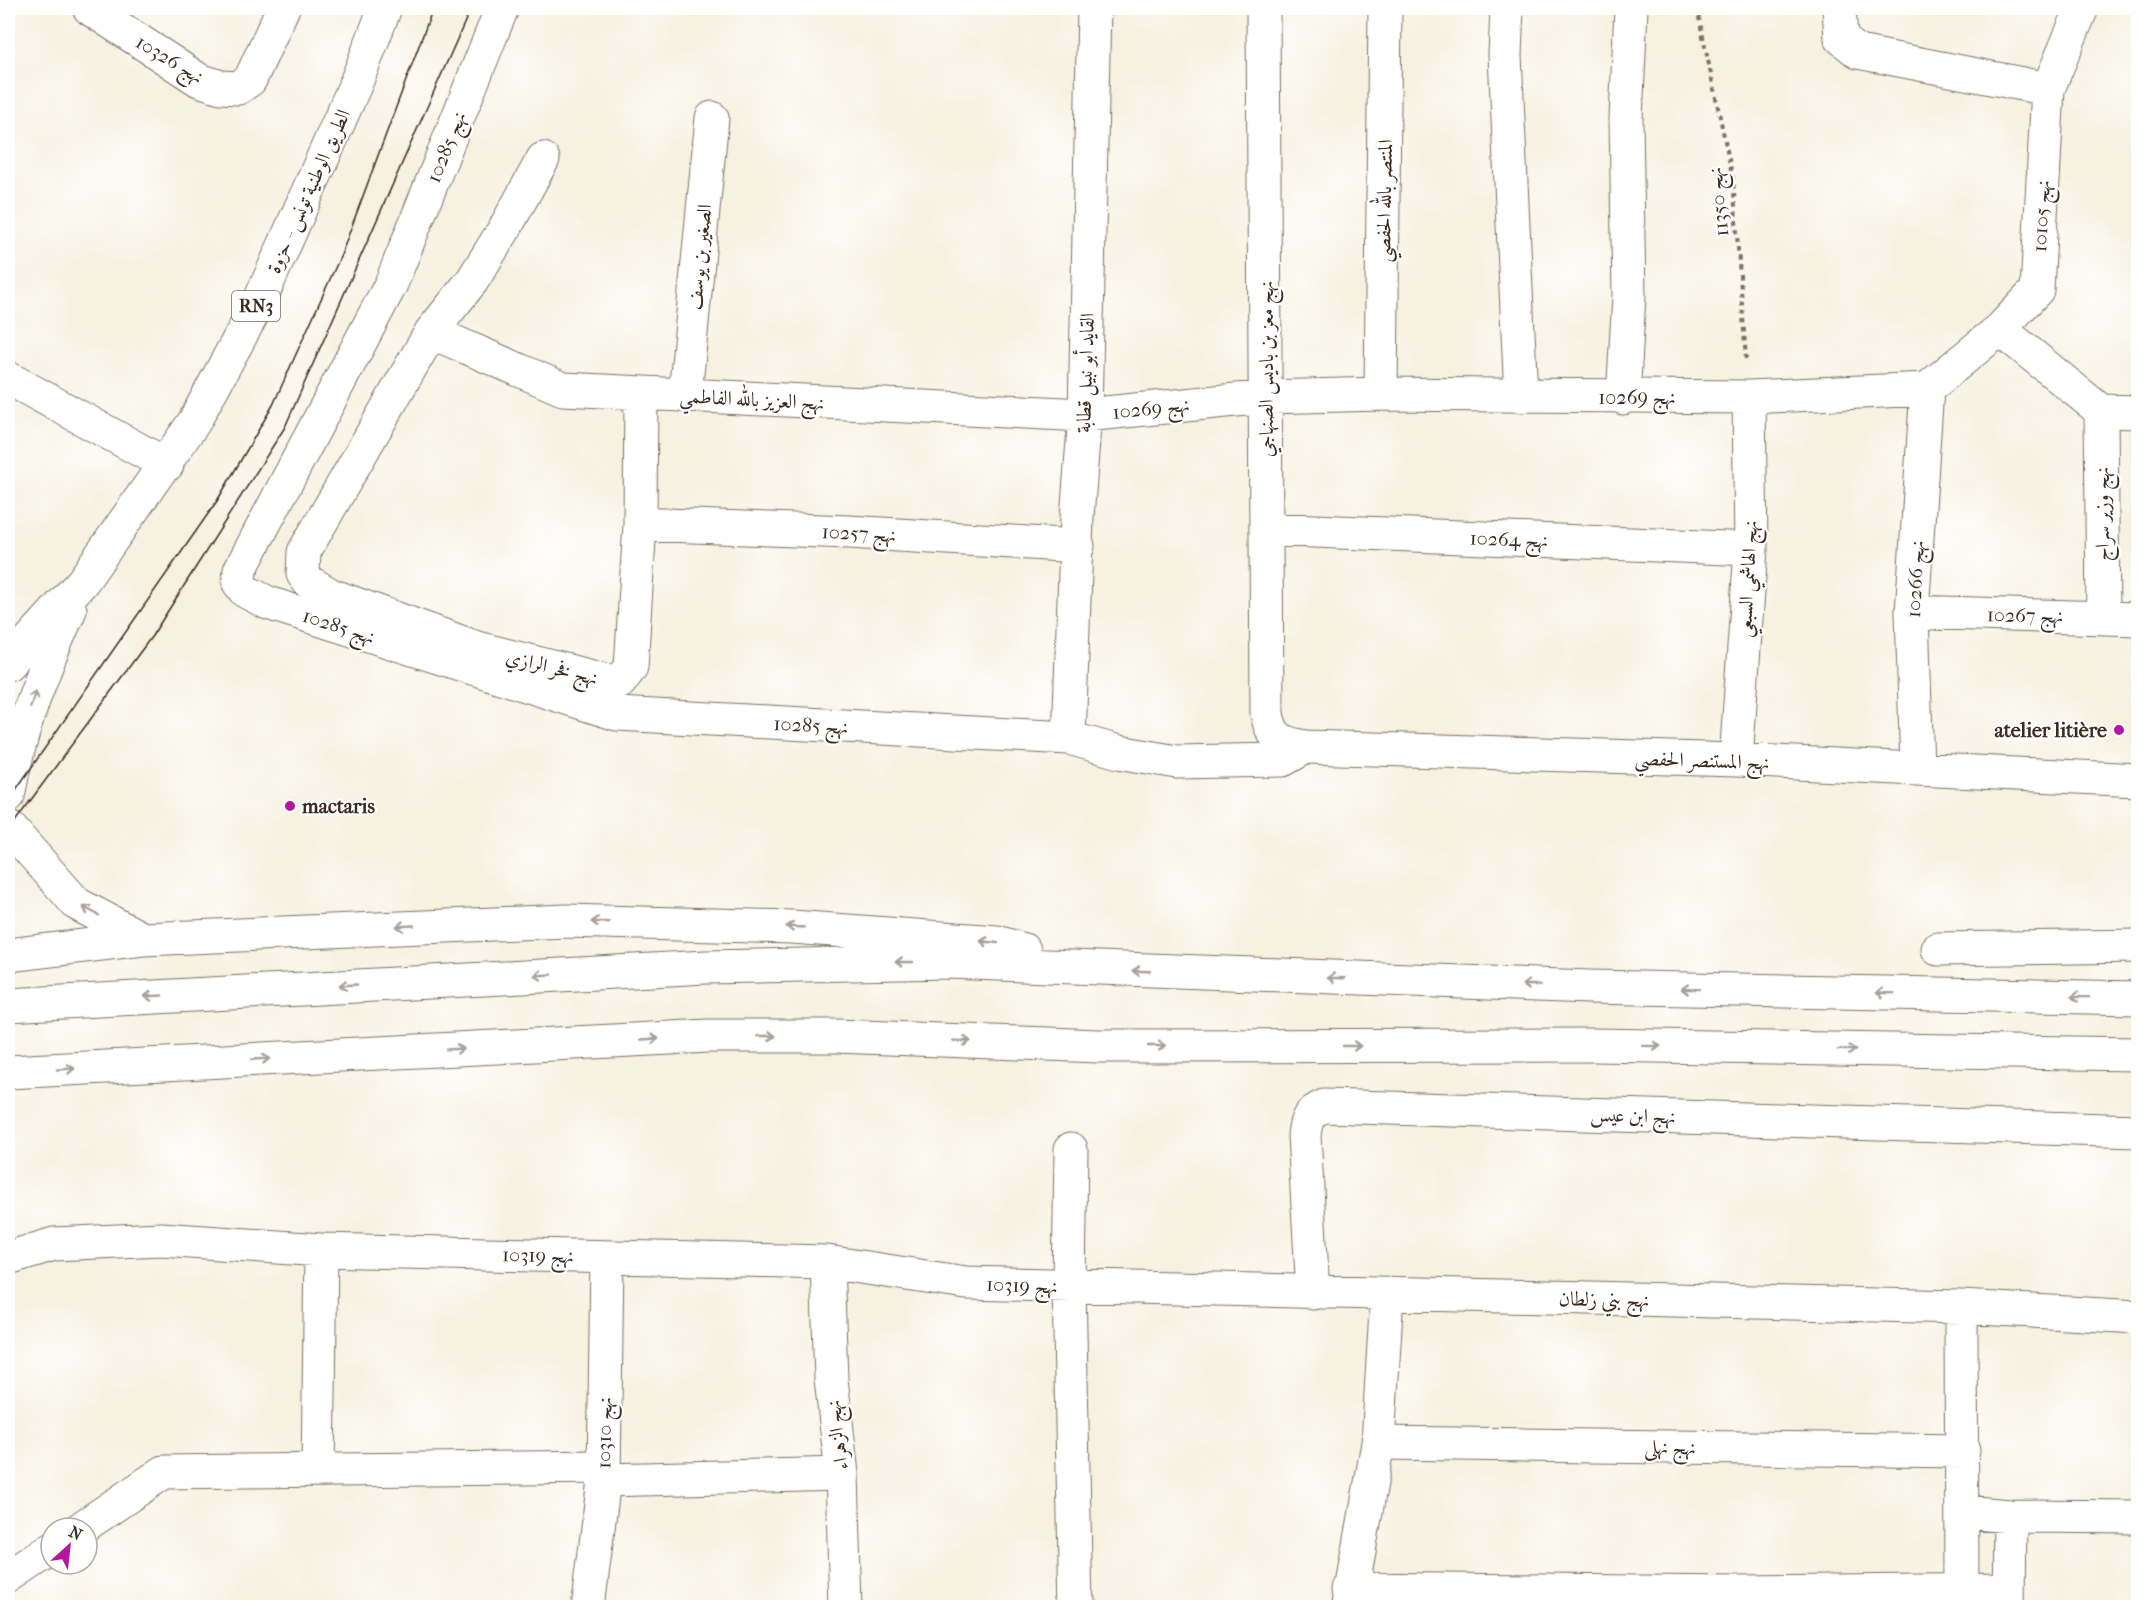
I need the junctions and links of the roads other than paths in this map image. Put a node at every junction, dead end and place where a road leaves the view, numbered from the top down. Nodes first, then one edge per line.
1 (88, 8) edge
2 (283, 8) edge
3 (385, 8) edge
4 (502, 8) edge
5 (1094, 8) edge
6 (1263, 8) edge
7 (1385, 8) edge
8 (1507, 8) edge
9 (1631, 8) edge
10 (1839, 8) edge
11 (2082, 8) edge
12 (2048, 89) junction
13 (712, 118) dead end
14 (543, 159) dead end
15 (2000, 329) junction
16 (431, 332) junction
17 (8, 378) edge
18 (1927, 389) junction
19 (641, 393) junction
20 (1381, 394) junction
21 (685, 395) junction
22 (1521, 396) junction
23 (1266, 397) junction
24 (1749, 397) junction
25 (1623, 398) junction
26 (2101, 411) junction
27 (2139, 412) edge
28 (1085, 415) junction
29 (167, 465) junction
30 (640, 524) junction
31 (1266, 529) junction
32 (1078, 546) junction
33 (1752, 549) junction
34 (83, 581) junction
35 (1912, 612) junction
36 (2103, 617) junction
37 (2139, 619) edge
38 (8, 664) edge
39 (1270, 731) joint
40 (1069, 738) junction
41 (1306, 747) junction
42 (1736, 760) junction
43 (1917, 769) junction
44 (2139, 780) edge
45 (8, 818) edge
46 (143, 939) junction
47 (2139, 946) edge
48 (1938, 949) dead end
49 (8, 955) edge
50 (1085, 969) junction
51 (2139, 998) edge
52 (8, 1005) edge
53 (2139, 1054) edge
54 (8, 1072) edge
55 (2139, 1131) edge
56 (1071, 1149) dead end
57 (321, 1250) junction
58 (607, 1257) junction
59 (8, 1258) edge
60 (827, 1262) junction
61 (1069, 1286) junction
62 (1313, 1293) junction
63 (1387, 1294) junction
64 (1961, 1307) junction
65 (2139, 1317) edge
66 (1378, 1443) junction
67 (1963, 1451) junction
68 (318, 1470) junction
69 (604, 1474) junction
70 (842, 1474) junction
71 (1962, 1512) junction
72 (99, 1516) edge
73 (2010, 1516) junction
74 (2139, 1517) edge
75 (39, 1557) edge
76 (8, 1578) edge
77 (1962, 1590) junction
78 (1349, 1598) edge
79 (2009, 1599) edge
80 (1737, 1600) edge
81 (588, 1608) edge
82 (846, 1608) edge
83 (1076, 1608) edge

1 - 2 main road, نهج 10326
3 - 29 main road, الطريق الوطنية تونس - حزوة / RN3
4 - 40 main road, نهج 10285
5 - 28 main road, القايد أبو نبيل قطابة
6 - 23 main road, نهج معز بن باديس الصنهاجي
7 - 20 main road, المنتصر بالله الحفصي
8 - 22 main road
9 - 25 main road
10 - 12 main road
11 - 12 main road, نهج 10105
12 - 15 main road, نهج 10105
13 - 21 main road, الصغير بن يوسف
14 - 16 main road
15 - 18 main road
15 - 26 main road
16 - 19 main road, نهج العزيز بالله الفاطمي
16 - 30 main road, نهج فخر الرازي
17 - 29 main road
18 - 24 main road, نهج 10269
18 - 35 main road, نهج 10266
19 - 21 main road, نهج العزيز بالله الفاطمي
19 - 30 main road, نهج فخر الرازي
20 - 22 main road, نهج 10269
20 - 23 main road, نهج 10269
21 - 28 main road, نهج العزيز بالله الفاطمي
22 - 25 main road, نهج 10269
23 - 28 main road, نهج 10269
23 - 31 main road, نهج معز بن باديس الصنهاجي
24 - 25 main road, نهج 10269
24 - 33 main road, نهج الهاشمي السبعي
26 - 27 main road
26 - 36 main road, نهج وزير سراج
28 - 32 main road, القايد أبو نبيل قطابة
29 - 34 main road, الطريق الوطنية تونس - حزوة / RN3
30 - 32 main road, نهج 10257
31 - 33 main road, نهج 10264
31 - 39 main road, نهج معز بن باديس الصنهاجي
32 - 40 main road, القايد أبو نبيل قطابة
33 - 42 main road, نهج الهاشمي السبعي
34 - 38 main road, الطريق الوطنية تونس - حزوة / RN3
45 -> 34 main road, الطريق الوطنية تونس - حزوة / RN3
35 - 36 main road, نهج 10267
35 - 43 main road, نهج 10266
36 - 37 main road, نهج 10267
39 - 41 main road, نهج المستنصر الحفصي
40 - 41 main road
41 - 42 main road, نهج المستنصر الحفصي
42 - 43 main road, نهج المستنصر الحفصي
43 - 44 main road, نهج المستنصر الحفصي
46 -> 45 main road
46 - 49 main road
50 -> 46 main road
47 - 48 main road
51 -> 50 main road
50 -> 52 main road
54 -> 53 main road
55 - 62 main road, نهج ابن عيس
56 - 61 main road
57 - 58 main road, نهج 10319
57 - 59 main road, نهج 10319
57 - 68 main road
58 - 60 main road, نهج 10319
58 - 69 main road, نهج 10310
60 - 61 main road, نهج 10319
60 - 70 main road, نهج الزهراء
61 - 62 main road, نهج بني زلطان
61 - 83 main road
62 - 63 main road, نهج بني زلطان
63 - 64 main road, نهج بني زلطان
63 - 66 main road
64 - 65 main road, نهج بني زلطان
64 - 67 main road
66 - 67 main road, نهج نهلى
66 - 78 main road
67 - 71 main road
68 - 69 main road
68 - 72 main road
69 - 70 main road
69 - 81 main road, نهج 10310
70 - 82 main road, نهج الزهراء
71 - 73 main road
71 - 77 main road
73 - 74 main road
73 - 79 main road
75 - 76 main road
77 - 79 main road
77 - 80 main road
78 - 80 main road

